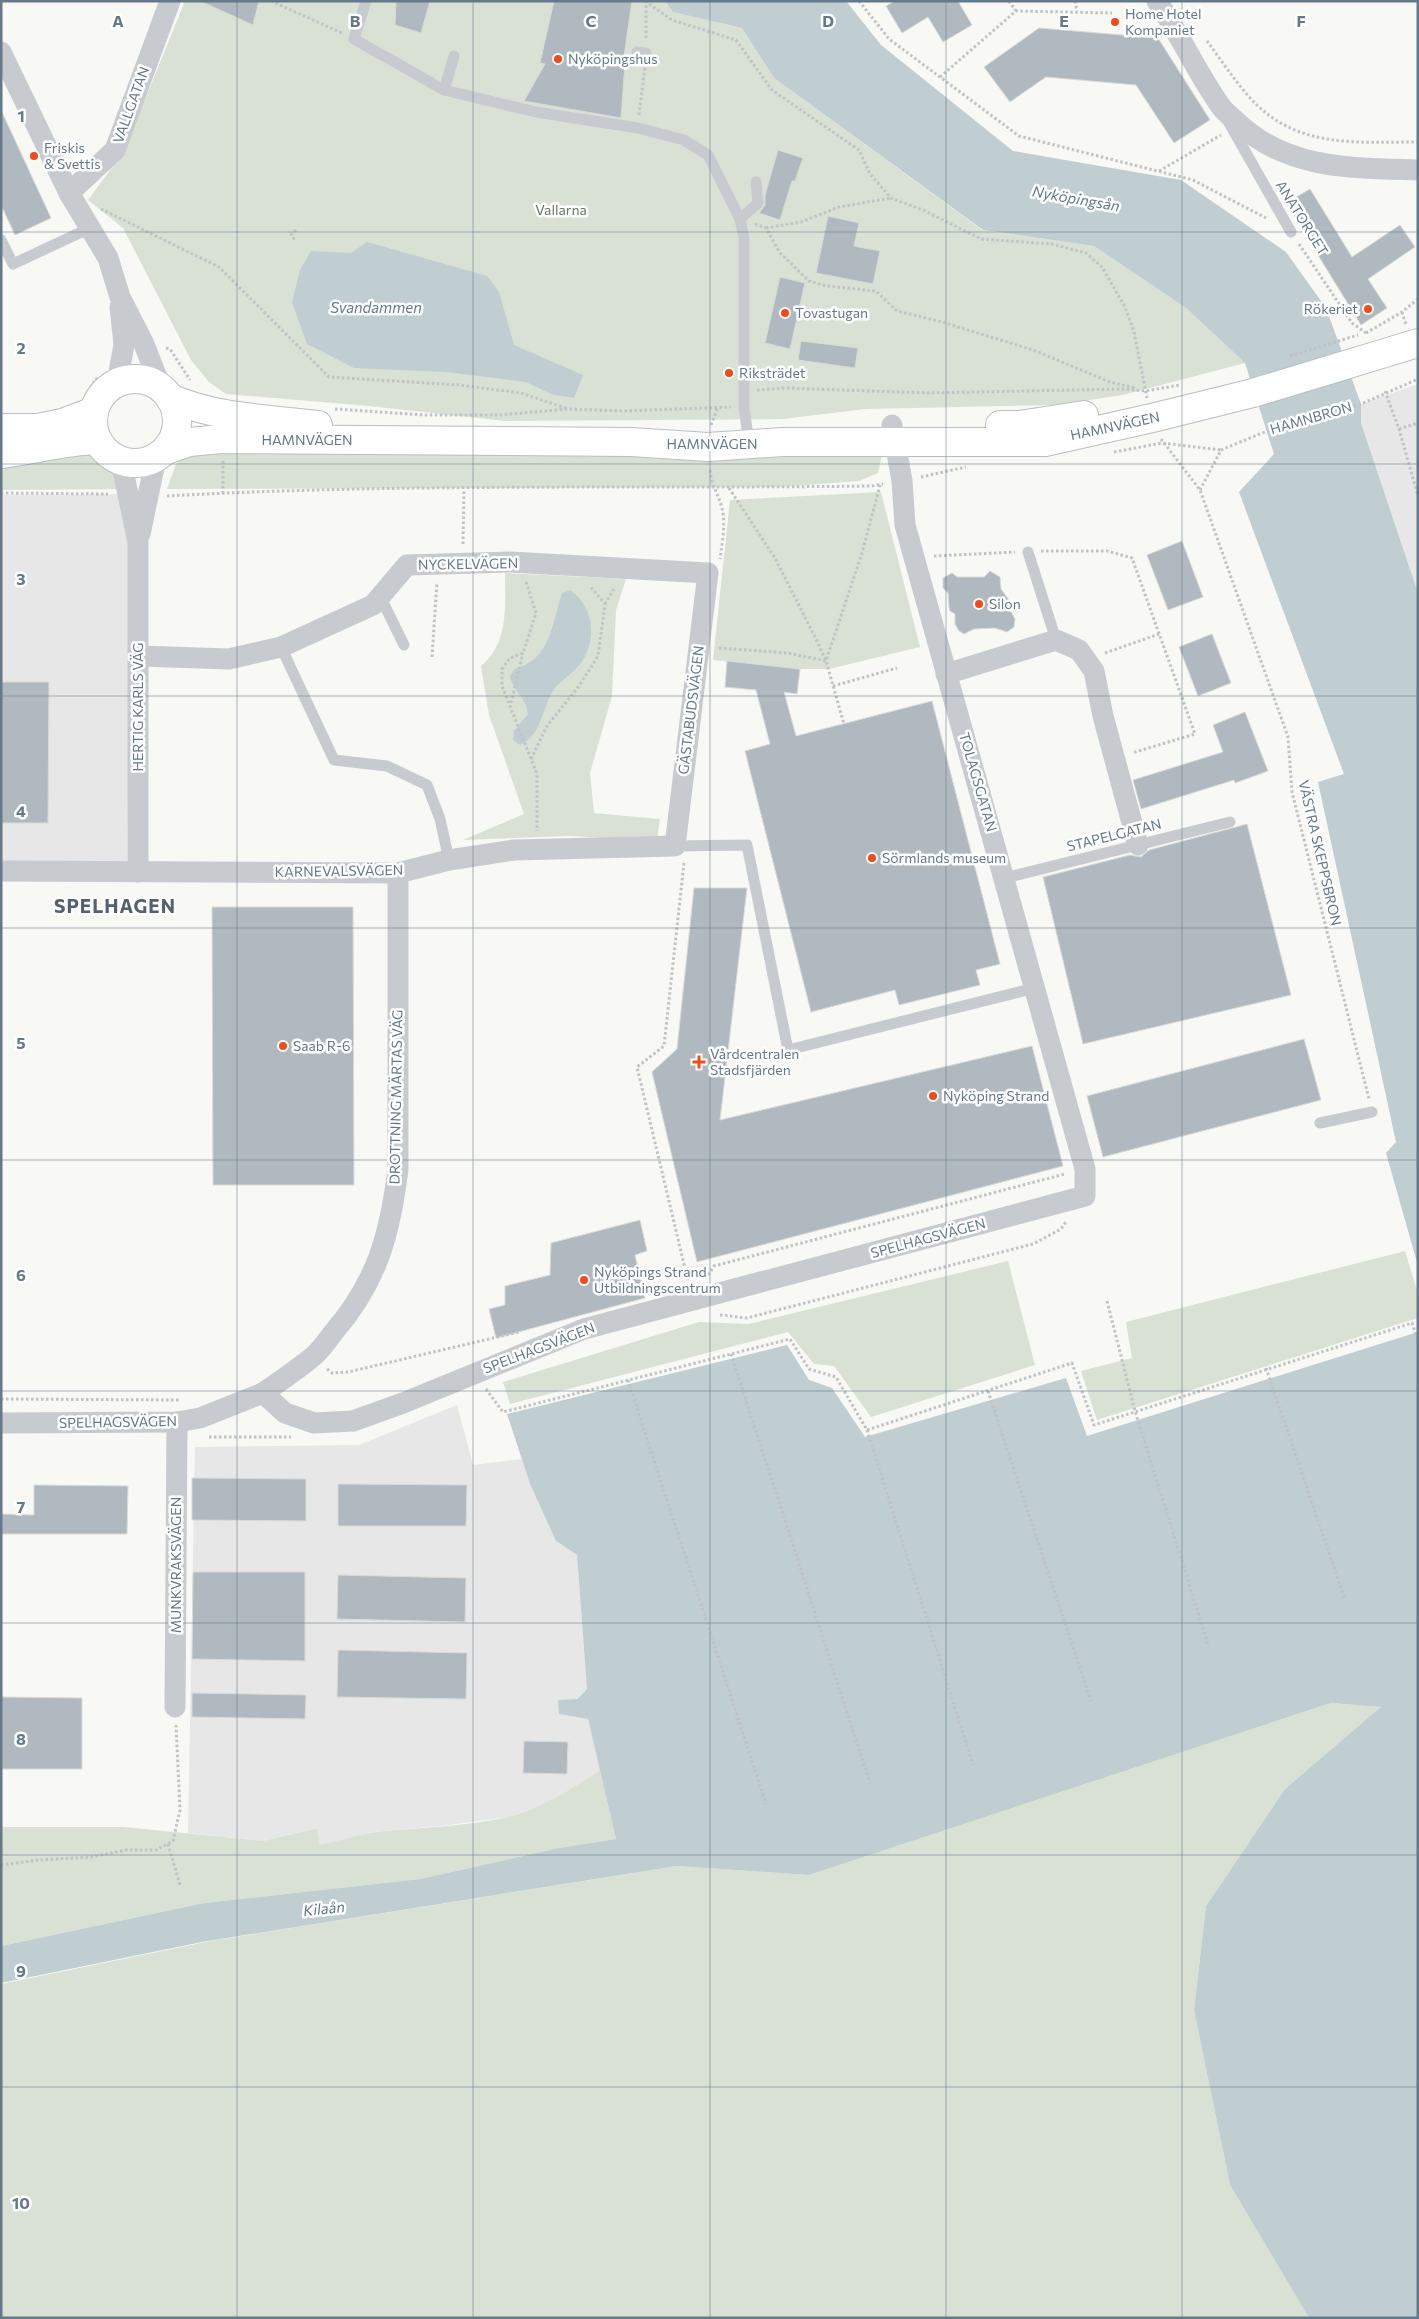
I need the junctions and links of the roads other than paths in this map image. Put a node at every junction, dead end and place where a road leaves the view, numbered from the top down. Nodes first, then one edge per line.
1 (170, 1) edge
2 (366, 1) edge
3 (1158, 1) edge
4 (1, 52) edge
5 (454, 56) dead end
6 (444, 90) junction
7 (1228, 119) junction
8 (1418, 170) edge
9 (756, 182) dead end
10 (68, 193) junction
11 (740, 218) junction
12 (90, 228) junction
13 (1291, 232) road end
14 (1, 240) edge
15 (120, 297) junction
16 (1418, 325) edge
17 (1418, 343) edge
18 (1343, 351) junction
19 (108, 379) junction
20 (165, 393) junction
21 (90, 402) junction
22 (1, 428) edge
23 (747, 428) junction
24 (893, 434) junction
25 (97, 440) junction
26 (1, 454) edge
27 (161, 454) junction
28 (120, 461) junction
29 (138, 542) junction
30 (1028, 552) dead end
31 (708, 573) joint
32 (380, 596) junction
33 (1056, 640) junction
34 (404, 645) dead end
35 (281, 647) junction
36 (138, 656) junction
37 (946, 674) junction
38 (1230, 822) dead end
39 (1138, 845) junction
40 (681, 846) junction
41 (449, 860) junction
42 (1, 871) edge
43 (138, 872) junction
44 (398, 873) junction
45 (1005, 878) junction
46 (1035, 988) junction
47 (1372, 1112) road end
48 (1320, 1123) dead end
49 (1085, 1196) joint
50 (263, 1393) junction
51 (177, 1422) junction
52 (1, 1423) edge
53 (175, 1707) road end

1 - 10 street, VALLGATAN
2 - 6 lane
3 - 7 street
4 - 10 street
5 - 6 lane
6 - 11 lane
7 - 8 street
7 - 13 lane, ANATORGET
9 - 11 lane
10 - 12 street
11 - 23 lane
12 - 14 lane
12 - 15 street
15 - 19 street
15 - 20 street
16 - 18 main road
17 - 18 main road
18 - 24 main road, HAMNVÄGEN
19 - 20 main road
19 - 21 main road
20 - 23 main road, HAMNVÄGEN
20 - 27 main road
21 - 22 main road
21 - 25 main road
23 - 24 main road, HAMNVÄGEN
23 - 27 main road, HAMNVÄGEN
24 - 37 street, TOLAGSGATAN
25 - 26 main road
25 - 28 main road
27 - 28 main road
27 - 29 street, HERTIG KARLS VÄG
28 - 29 street, HERTIG KARLS VÄG
29 - 36 street, HERTIG KARLS VÄG
30 - 33 lane
31 - 32 street, NYCKELVÄGEN
31 - 40 street, GÄSTABUDSVÄGEN
32 - 34 lane
32 - 35 street, NYCKELVÄGEN
33 - 37 street
33 - 39 street
35 - 36 street, NYCKELVÄGEN
35 - 41 lane
36 - 43 street, HERTIG KARLS VÄG
37 - 45 street, TOLAGSGATAN
38 - 39 lane, STAPELGATAN
39 - 45 lane, STAPELGATAN
40 - 41 street, KARNEVALSVÄGEN
40 - 46 lane
41 - 44 street, KARNEVALSVÄGEN
42 - 43 street, KARNEVALSVÄGEN
43 - 44 street, KARNEVALSVÄGEN
44 - 50 street, DROTTNING MÄRTAS VÄG
45 - 46 street, TOLAGSGATAN
46 - 49 street, TOLAGSGATAN
47 - 48 lane
49 - 50 street, SPELHAGSVÄGEN
50 - 51 street, SPELHAGSVÄGEN
51 - 52 street, SPELHAGSVÄGEN
51 - 53 street, MUNKVRAKSVÄGEN

